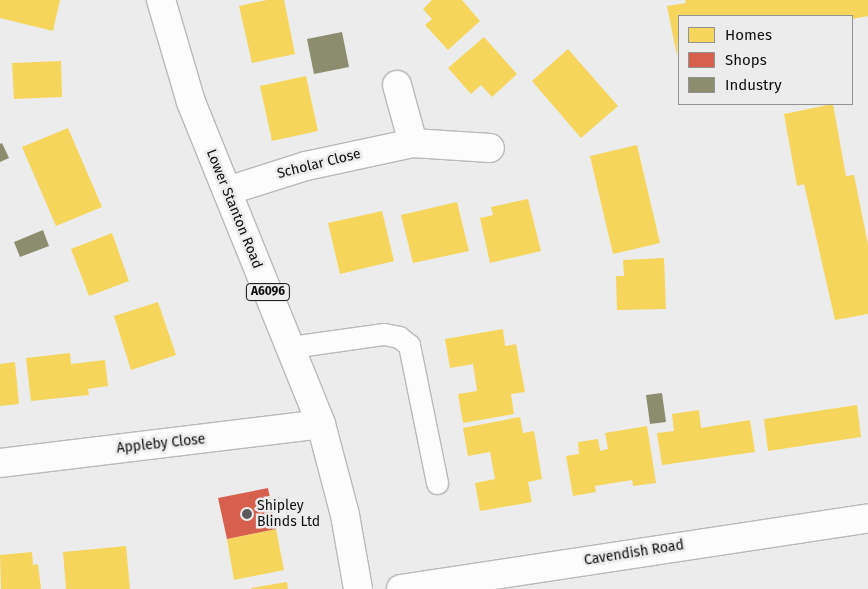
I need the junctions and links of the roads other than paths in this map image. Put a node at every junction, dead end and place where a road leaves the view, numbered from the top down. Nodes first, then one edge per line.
1 (161, 0) edge
2 (397, 85) dead end
3 (413, 143) junction
4 (490, 148) dead end
5 (226, 191) junction
6 (291, 346) junction
7 (321, 424) junction
8 (0, 463) edge
9 (437, 483) dead end
10 (868, 518) edge
11 (358, 589) edge
12 (401, 589) edge

1 - 5 street, Lower Stanton Road / A6096
2 - 3 street
3 - 4 street, Scholar Close
3 - 5 street, Scholar Close
5 - 6 street, Lower Stanton Road / A6096
6 - 7 street, Lower Stanton Road / A6096
6 - 9 lane
7 - 8 street, Appleby Close
7 - 11 street, Lower Stanton Road / A6096
10 - 12 street, Cavendish Road

